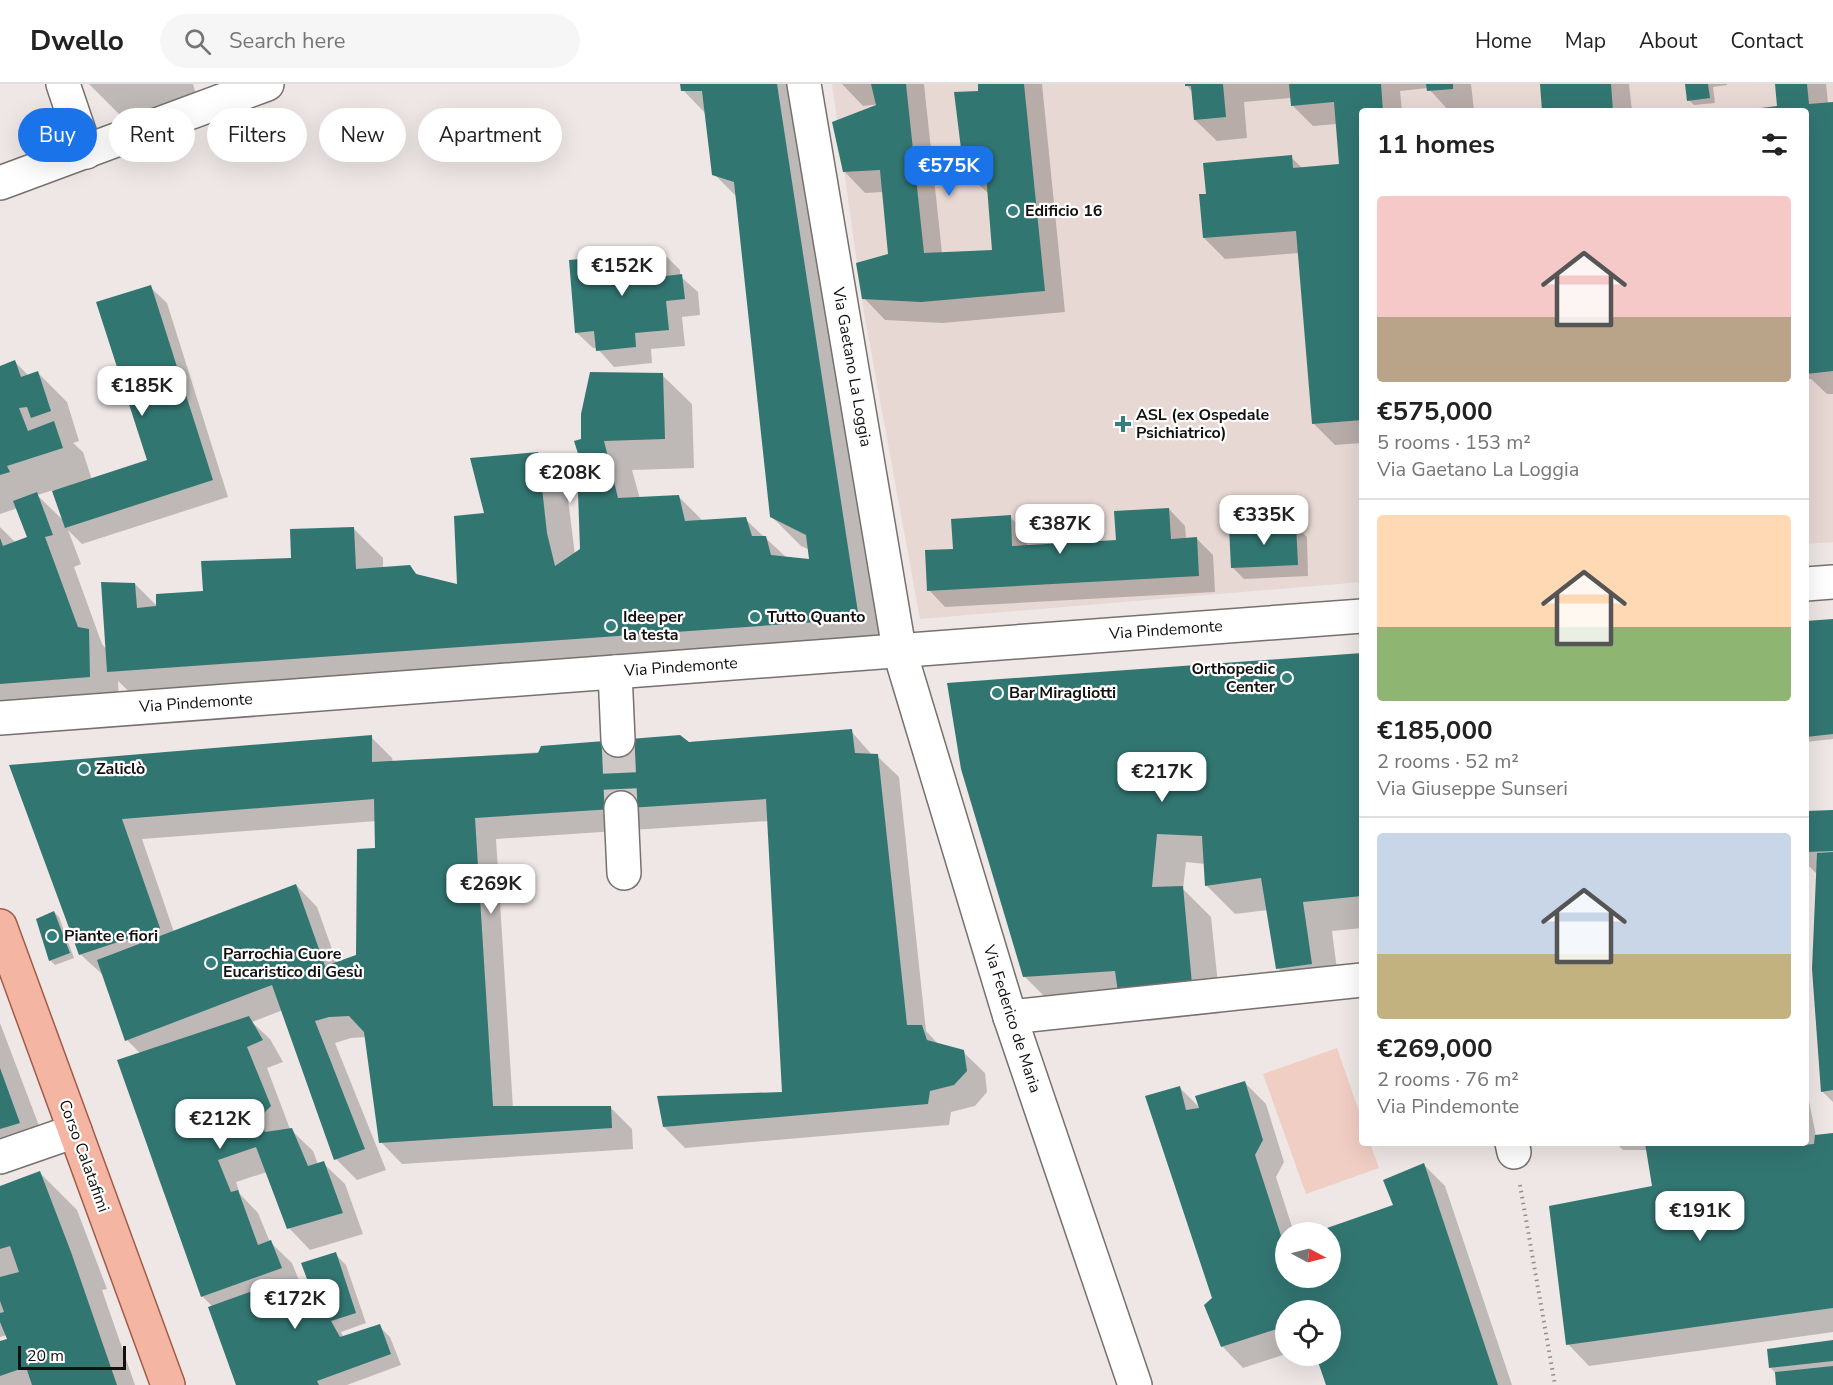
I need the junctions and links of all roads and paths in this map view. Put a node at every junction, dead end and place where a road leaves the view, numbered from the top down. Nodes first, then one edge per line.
1 (63, 84) edge
2 (804, 84) edge
3 (261, 85) edge
4 (71, 108) edge
5 (97, 148) edge
6 (58, 162) edge
7 (0, 183) edge
8 (1833, 582) edge
9 (1809, 584) edge
10 (1359, 616) edge
11 (899, 650) junction
12 (615, 672) junction
13 (0, 718) edge
14 (618, 740) tunnel mouth
15 (621, 808) tunnel mouth
16 (624, 873) dead end
17 (0, 927) edge
18 (1359, 980) edge
19 (1010, 1017) junction
20 (75, 1131) junction
21 (1513, 1148) edge
22 (0, 1157) edge
23 (168, 1385) edge
24 (1135, 1385) edge
25 (1555, 1385) edge

1 - 4 street
2 - 11 street, Via Gaetano La Loggia
3 - 5 street
6 - 7 street
8 - 9 street
10 - 11 street, Via Pindemonte
11 - 12 street, Via Pindemonte
11 - 19 street, Via Federico de Maria
12 - 13 street, Via Pindemonte
12 - 14 street
15 - 16 street
17 - 20 main road, Corso Calatafimi
18 - 19 street
19 - 24 street, Via Federico de Maria
20 - 22 street
20 - 23 main road, Corso Calatafimi
21 - 25 path

